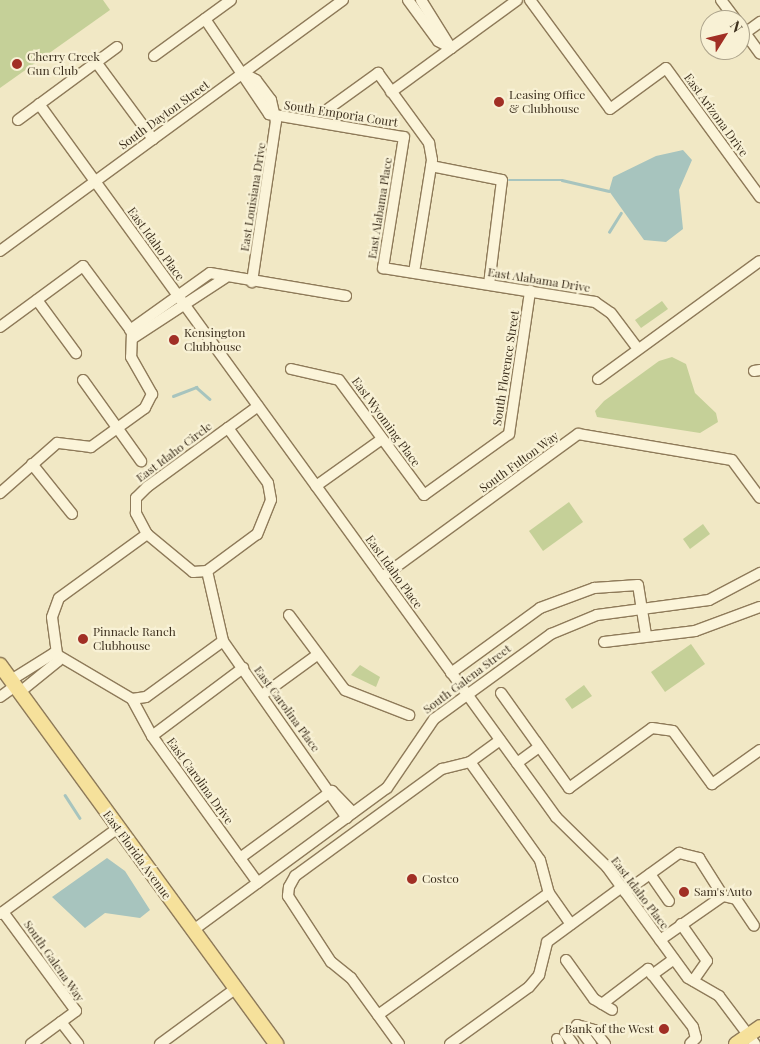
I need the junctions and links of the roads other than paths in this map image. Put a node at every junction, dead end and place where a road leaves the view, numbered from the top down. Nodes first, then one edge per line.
1 (231, 0) edge
2 (343, 0) edge
3 (408, 0) edge
4 (420, 0) edge
5 (517, 0) edge
6 (530, 0) edge
7 (505, 4) edge
8 (205, 20) junction
9 (430, 22) junction
10 (750, 40) edge
11 (117, 46) dead end
12 (451, 48) junction
13 (760, 54) edge
14 (154, 56) dead end
15 (96, 62) junction
16 (243, 73) junction
17 (391, 92) junction
18 (39, 104) junction
19 (328, 109) dead end
20 (275, 117) junction
21 (18, 120) dead end
22 (404, 137) joint
23 (153, 139) junction
24 (431, 166) junction
25 (95, 181) junction
26 (760, 197) edge
27 (0, 251) edge
28 (760, 261) edge
29 (400, 270) joint
30 (414, 272) junction
31 (225, 278) junction
32 (252, 282) junction
33 (489, 284) junction
34 (530, 290) junction
35 (178, 295) junction
36 (346, 296) dead end
37 (37, 300) junction
38 (185, 305) junction
39 (0, 326) edge
40 (132, 334) junction
41 (638, 350) junction
42 (76, 353) dead end
43 (291, 369) dead end
44 (598, 379) dead end
45 (83, 380) dead end
46 (258, 406) junction
47 (118, 428) junction
48 (228, 428) junction
49 (382, 438) junction
50 (141, 461) dead end
51 (32, 464) junction
52 (316, 486) junction
53 (0, 494) edge
54 (424, 495) joint
55 (760, 498) edge
56 (72, 514) dead end
57 (147, 534) junction
58 (207, 571) junction
59 (760, 573) edge
60 (382, 577) junction
61 (760, 607) edge
62 (643, 609) junction
63 (289, 615) dead end
64 (646, 635) junction
65 (223, 641) junction
66 (604, 642) dead end
67 (58, 655) junction
68 (317, 655) junction
69 (38, 661) junction
70 (0, 665) edge
71 (243, 668) junction
72 (46, 672) junction
73 (451, 673) junction
74 (15, 686) junction
75 (466, 694) junction
76 (501, 694) dead end
77 (262, 695) junction
78 (0, 697) edge
79 (132, 699) junction
80 (409, 715) dead end
81 (152, 736) junction
82 (500, 740) junction
83 (539, 747) junction
84 (760, 750) edge
85 (470, 762) junction
86 (517, 763) junction
87 (332, 791) junction
88 (350, 816) junction
89 (118, 828) junction
90 (240, 858) junction
91 (650, 874) junction
92 (258, 883) junction
93 (623, 889) junction
94 (549, 893) junction
95 (723, 896) junction
96 (669, 901) dead end
97 (2, 913) edge
98 (571, 924) junction
99 (681, 924) junction
100 (754, 926) dead end
101 (192, 930) junction
102 (660, 940) junction
103 (674, 959) junction
104 (566, 960) dead end
105 (650, 972) junction
106 (692, 981) junction
107 (235, 989) junction
108 (602, 1004) junction
109 (612, 1010) dead end
110 (378, 1015) junction
111 (61, 1022) junction
112 (754, 1035) edge
113 (560, 1039) edge
114 (31, 1044) edge
115 (78, 1044) edge
116 (160, 1044) edge
117 (276, 1044) edge
118 (399, 1044) edge
119 (450, 1044) edge
120 (573, 1044) edge
121 (590, 1044) edge
122 (605, 1044) edge
123 (690, 1044) edge
124 (736, 1044) edge

1 - 8 street
2 - 16 street, South Dayton Street
3 - 9 street
4 - 9 street
5 - 7 street
6 - 26 street, East Arizona Drive
7 - 12 street
8 - 14 street
8 - 16 street
9 - 12 street
10 - 13 street
11 - 15 street
12 - 17 street
15 - 18 street
15 - 23 street
16 - 20 street
16 - 23 street, South Dayton Street
17 - 19 street
17 - 24 street
18 - 21 street
18 - 25 street, East Idaho Place
20 - 22 street, South Emporia Court
20 - 32 street, East Louisiana Drive
22 - 29 street, East Alabama Place
23 - 25 street, South Dayton Street
24 - 30 street
24 - 33 street
25 - 27 street, South Dayton Street
25 - 35 street, East Idaho Place
28 - 41 street
29 - 30 street, East Alabama Drive
30 - 33 street, East Alabama Drive
31 - 32 street
31 - 35 street
31 - 38 street
32 - 36 street
33 - 34 street, East Alabama Drive
34 - 41 street, East Alabama Drive
34 - 54 street, South Florence Street
35 - 38 street, East Idaho Place
35 - 40 street
37 - 39 street
37 - 40 street
37 - 42 street
38 - 40 street
38 - 46 street, East Idaho Place
40 - 47 street
41 - 44 street
43 - 49 street, East Wyoming Place
45 - 47 street
46 - 48 street, East Idaho Circle
46 - 52 street, East Idaho Place
47 - 50 street
47 - 51 street
48 - 57 street, East Idaho Circle
48 - 58 street, East Idaho Circle
49 - 52 street
49 - 54 street, East Wyoming Place
51 - 53 street
51 - 56 street
52 - 60 street, East Idaho Place
55 - 60 street, South Fulton Way
57 - 58 street, East Idaho Circle
57 - 67 street
58 - 65 street
59 - 62 street, South Galena Street
60 - 73 street, East Idaho Place
61 - 64 street
62 - 64 street
62 - 73 street
62 - 75 street, South Galena Street
63 - 68 street
64 - 66 street
65 - 71 street, East Carolina Place
65 - 79 street
67 - 69 street
67 - 72 street
67 - 79 street
68 - 77 street
68 - 80 street
69 - 72 street
69 - 74 street
70 - 74 main road, East Florida Avenue
71 - 77 street, East Carolina Place
71 - 81 street, East Carolina Drive
72 - 74 street
73 - 75 street, East Idaho Place
74 - 78 street
74 - 89 main road, East Florida Avenue
75 - 82 street, East Idaho Place
75 - 88 street, South Galena Street
76 - 83 street
77 - 87 street, East Carolina Place
79 - 81 street
81 - 90 street, East Carolina Drive
82 - 85 street
82 - 86 street, East Idaho Place
83 - 84 street
83 - 86 street
85 - 94 street
85 - 110 street
86 - 93 street, East Idaho Place
87 - 88 street, East Carolina Place
87 - 90 street
88 - 92 street, South Galena Street
89 - 97 street
89 - 101 main road, East Florida Avenue
90 - 92 street, East Carolina Drive
91 - 93 street
91 - 95 street
91 - 96 street
92 - 101 street, South Galena Street
93 - 98 street
93 - 102 street, East Idaho Place
94 - 98 street
94 - 110 street
95 - 99 street
95 - 100 street
97 - 111 street, South Galena Way
98 - 119 street
99 - 102 street
99 - 106 street
101 - 107 main road, East Florida Avenue
102 - 103 street, East Idaho Place
103 - 105 street
103 - 106 street, East Idaho Place
104 - 108 street
105 - 108 street
105 - 123 street
106 - 112 street, East Idaho Place
107 - 116 street
107 - 117 main road, East Florida Avenue
108 - 109 street
110 - 118 street
111 - 114 street, South Galena Way
111 - 115 street
112 - 124 main road
113 - 120 street
121 - 122 street

